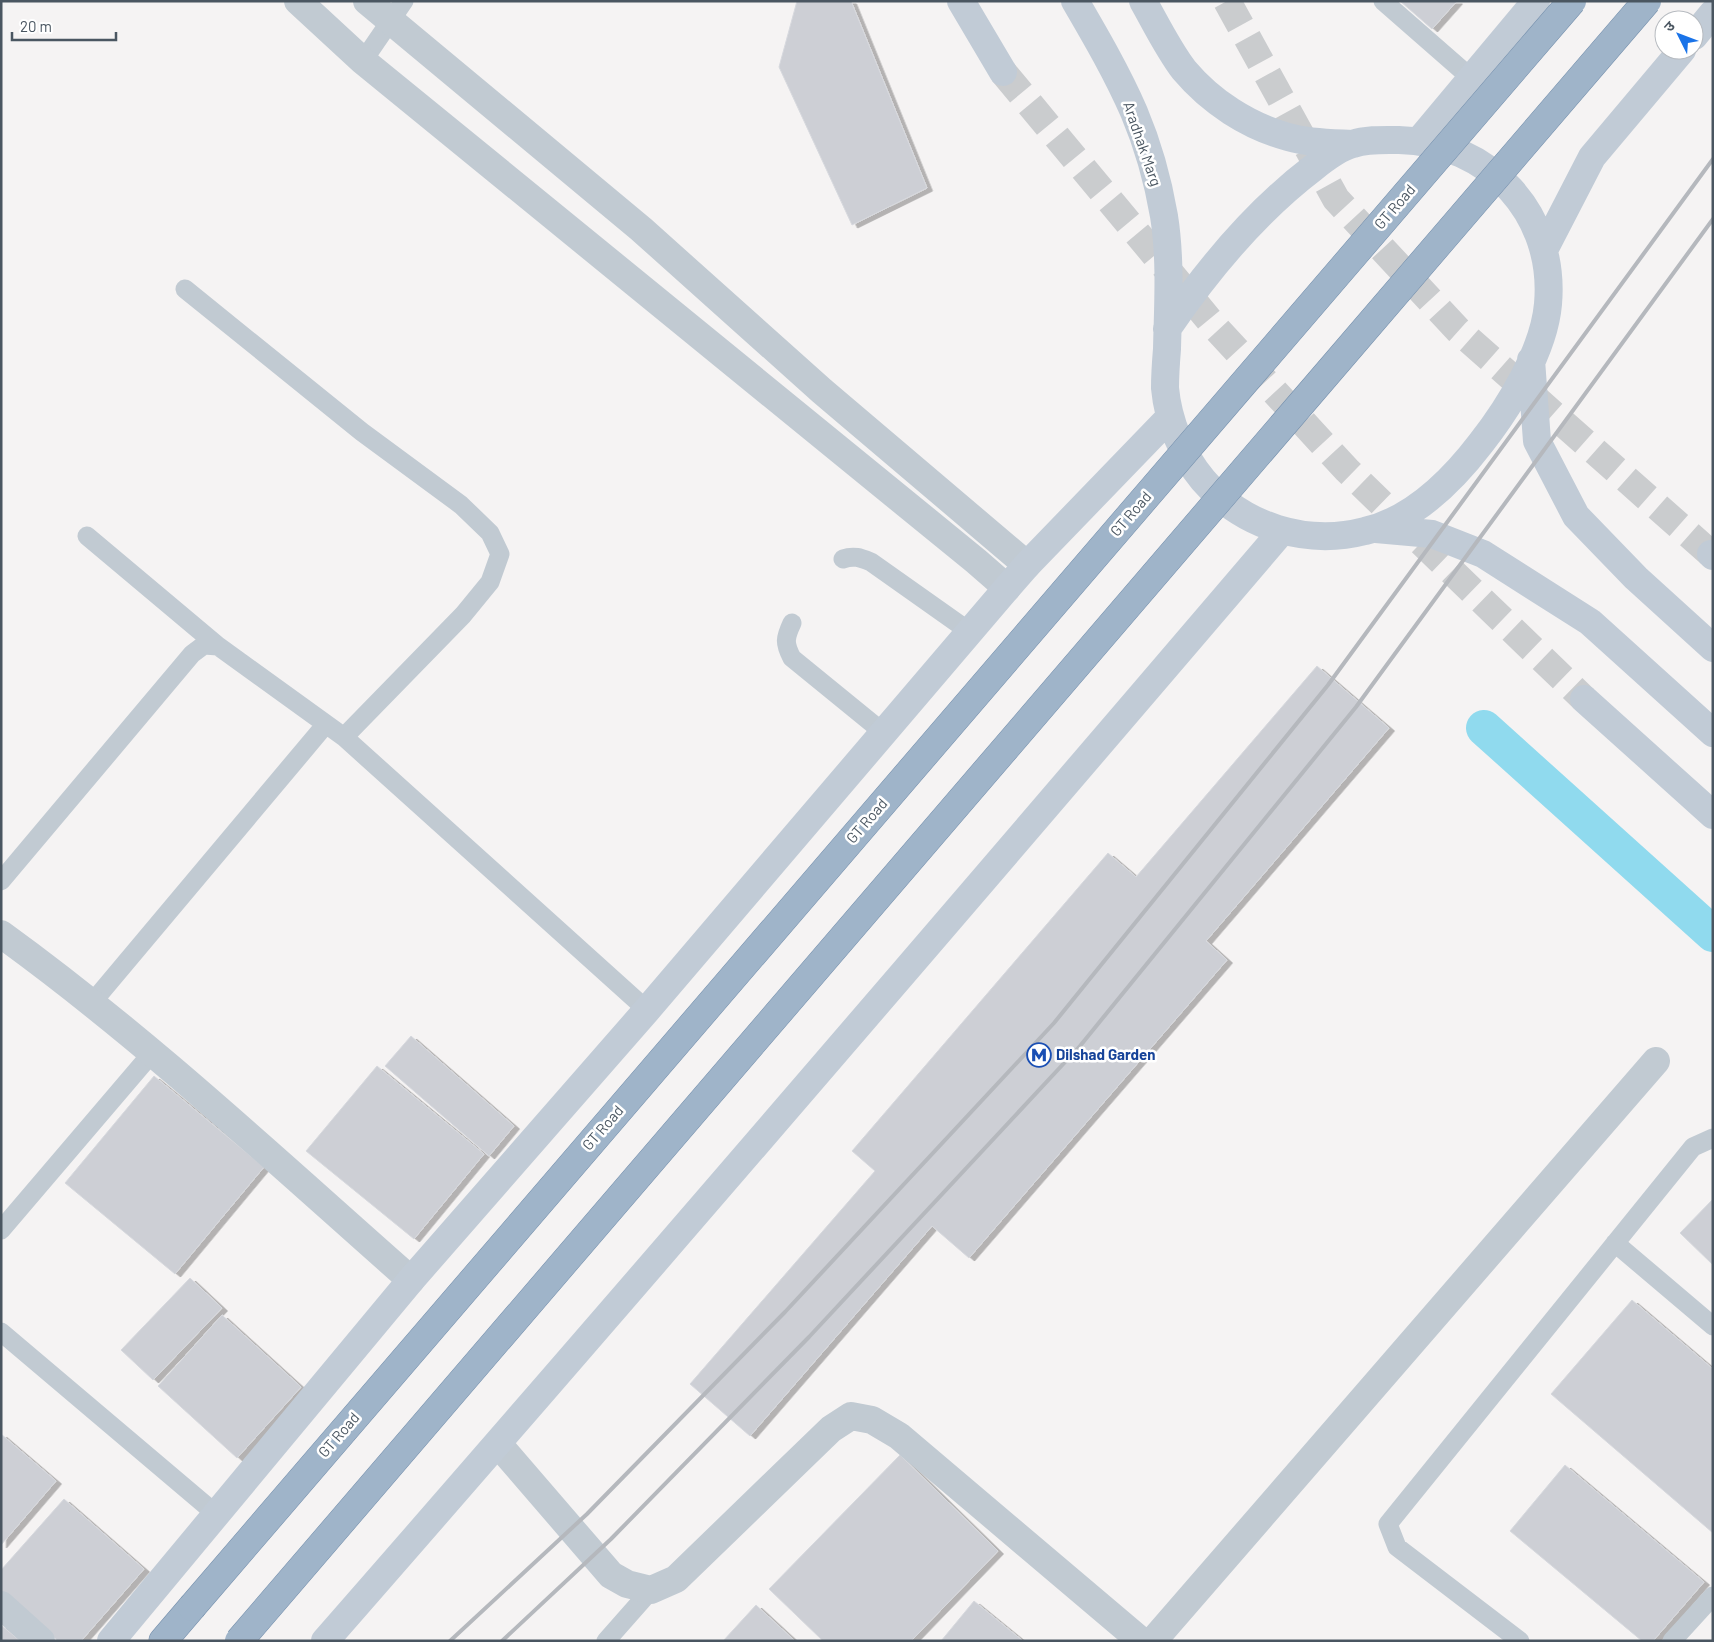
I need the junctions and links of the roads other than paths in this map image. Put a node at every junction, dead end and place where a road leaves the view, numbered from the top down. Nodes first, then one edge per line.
1 (298, 1) edge
2 (367, 1) edge
3 (961, 1) edge
4 (1075, 1) edge
5 (1144, 1) edge
6 (1383, 1) edge
7 (1536, 1) edge
8 (1572, 1) edge
9 (1648, 1) edge
10 (398, 12) edge
11 (1713, 13) edge
12 (1704, 24) edge
13 (363, 60) junction
14 (1674, 60) edge
15 (1003, 72) tunnel mouth
16 (1471, 78) junction
17 (1419, 141) junction
18 (1352, 144) junction
19 (1544, 250) junction
20 (185, 289) dead end
21 (1167, 329) junction
22 (1531, 360) junction
23 (1170, 417) junction
24 (1375, 529) junction
25 (1282, 531) junction
26 (87, 536) dead end
27 (843, 559) dead end
28 (1027, 566) junction
29 (1007, 588) junction
30 (792, 623) dead end
31 (970, 632) junction
32 (218, 646) junction
33 (1713, 648) edge
34 (1584, 699) tunnel mouth
35 (326, 724) junction
36 (884, 733) junction
37 (1713, 733) edge
38 (344, 737) junction
39 (1713, 815) edge
40 (1, 881) edge
41 (1, 934) edge
42 (91, 1004) junction
43 (647, 1010) junction
44 (152, 1053) junction
45 (1656, 1061) dead end
46 (1713, 1138) edge
47 (1, 1230) edge
48 (1615, 1243) junction
49 (411, 1280) junction
50 (1713, 1326) edge
51 (1, 1332) edge
52 (498, 1444) junction
53 (216, 1514) junction
54 (650, 1590) junction
55 (1713, 1596) edge
56 (1, 1606) edge
57 (41, 1641) edge
58 (111, 1641) edge
59 (163, 1641) edge
60 (239, 1641) edge
61 (326, 1641) edge
62 (606, 1641) edge
63 (1141, 1641) edge
64 (1153, 1641) edge
65 (1520, 1641) edge
66 (1672, 1641) edge

1 - 13 street
2 - 10 street
3 - 15 main road
4 - 21 main road, Aradhak Marg
5 - 18 main road
6 - 16 lane
7 - 16 main road
8 - 59 highway, GT Road, bridge
9 - 60 highway, bridge
10 - 13 lane
10 - 28 street
11 - 12 main road
13 - 29 street
14 - 19 main road
16 - 17 main road
17 - 18 main road
17 - 19 main road
18 - 21 main road
19 - 22 main road
20 - 38 lane
21 - 23 main road, Aradhak Marg
22 - 24 main road
22 - 33 main road
23 - 25 main road, Aradhak Marg
23 - 28 main road
24 - 25 main road, Aradhak Marg
24 - 37 main road
25 - 52 main road
26 - 32 lane
27 - 31 lane
28 - 29 main road
29 - 31 main road
30 - 36 lane
31 - 36 main road
32 - 35 lane
32 - 40 lane
34 - 39 main road
35 - 38 lane
35 - 42 lane
36 - 43 main road
38 - 43 lane
41 - 42 street
42 - 44 street
43 - 49 main road
44 - 47 lane
44 - 49 street
45 - 64 street
46 - 48 lane
48 - 50 lane
48 - 65 lane
49 - 53 main road
51 - 53 lane
52 - 54 street
52 - 61 main road
53 - 58 main road
54 - 62 lane
54 - 63 street
55 - 66 lane
56 - 57 street

